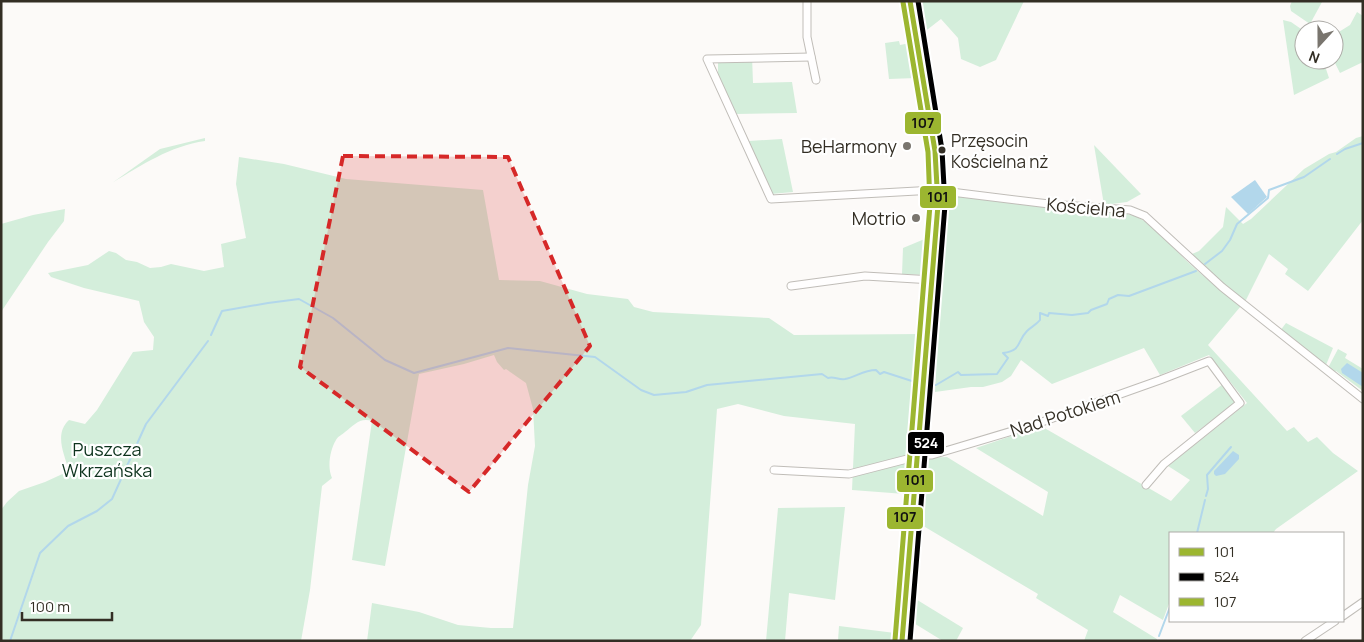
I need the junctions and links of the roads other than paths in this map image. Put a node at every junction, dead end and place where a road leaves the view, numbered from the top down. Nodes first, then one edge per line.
1 (807, 1) edge
2 (910, 1) edge
3 (811, 57) junction
4 (816, 80) dead end
5 (938, 190) junction
6 (933, 280) junction
7 (791, 286) dead end
8 (1363, 399) edge
9 (918, 454) junction
10 (774, 470) dead end
11 (1146, 485) dead end
12 (1363, 602) edge
13 (1344, 615) edge
14 (1334, 622) edge
15 (902, 641) edge
16 (1305, 641) edge

1 - 3 street
2 - 5 street
3 - 4 street
3 - 5 street, Kościelna
5 - 6 street
5 - 8 street, Kościelna
6 - 7 street
6 - 9 street
9 - 10 street, Nad Potokiem
9 - 11 street, Nad Potokiem
9 - 15 street
12 - 13 street
14 - 16 street

